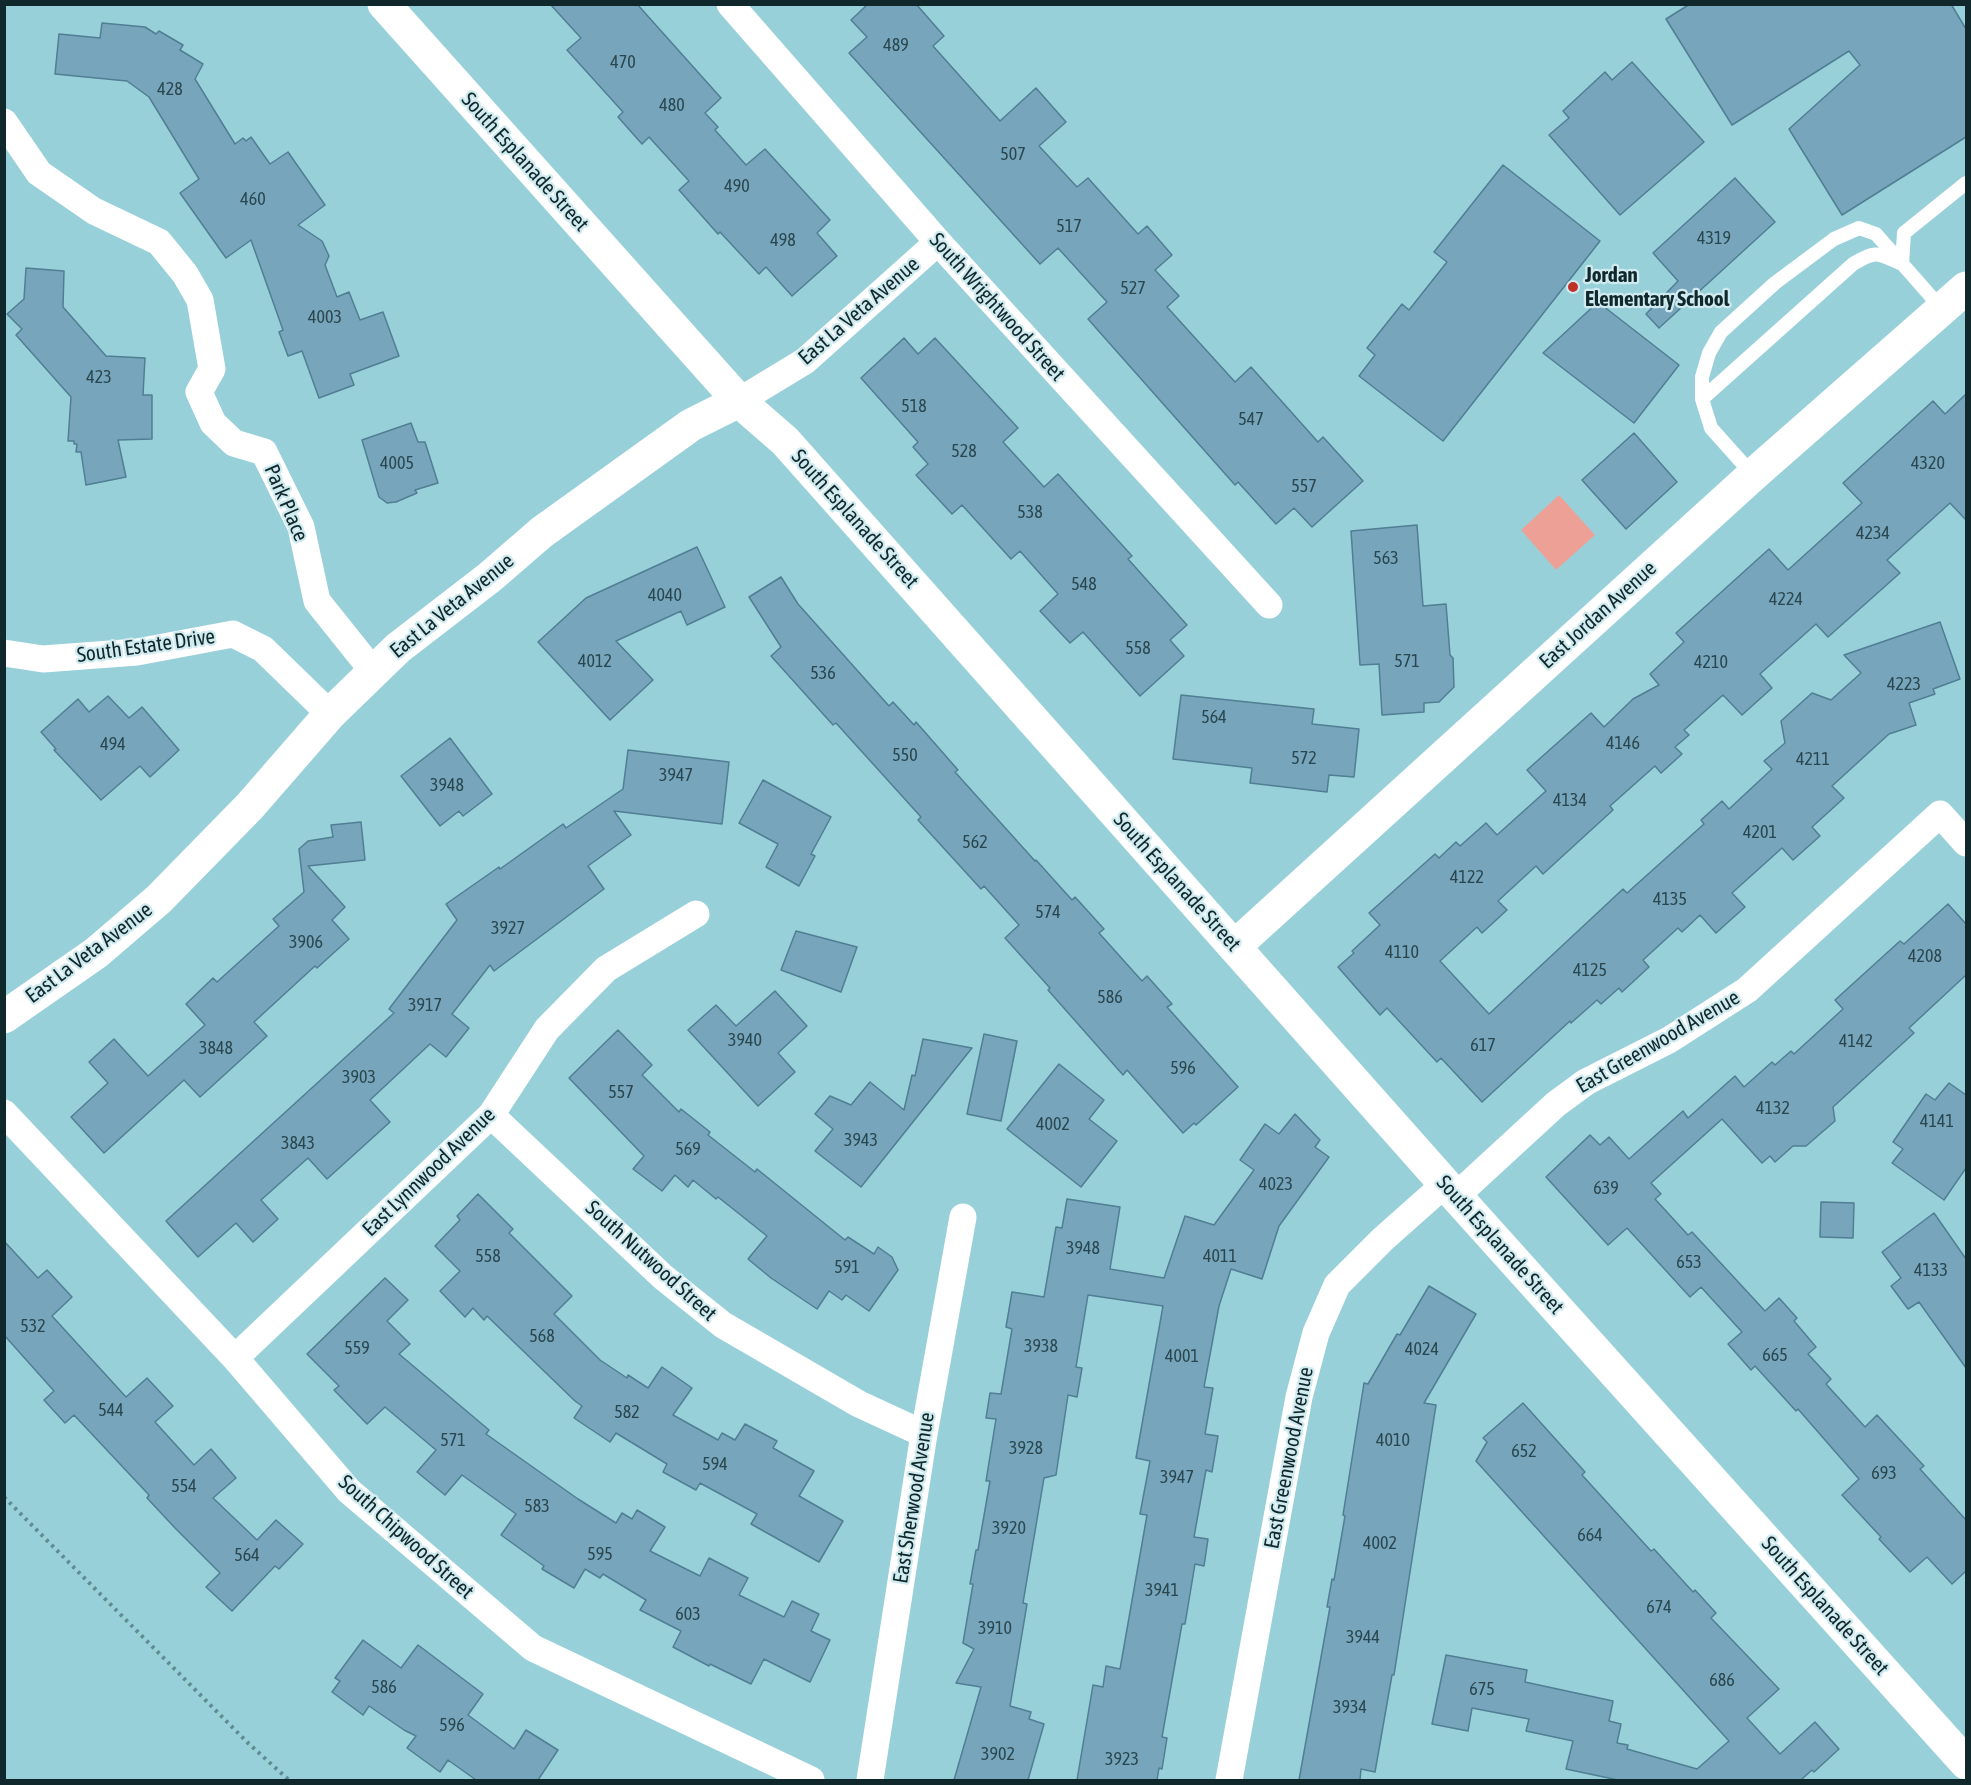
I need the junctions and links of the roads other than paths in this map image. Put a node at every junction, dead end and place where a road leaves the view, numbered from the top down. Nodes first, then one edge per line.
1 (384, 4) edge
2 (730, 4) edge
3 (4, 122) edge
4 (1966, 183) edge
5 (938, 242) junction
6 (1902, 264) junction
7 (1966, 288) edge
8 (1942, 309) junction
9 (1702, 399) junction
10 (739, 401) junction
11 (1753, 475) junction
12 (1269, 605) dead end
13 (4, 653) edge
14 (373, 671) junction
15 (330, 714) junction
16 (1966, 843) edge
17 (696, 914) dead end
18 (1234, 947) junction
19 (4, 1017) edge
20 (4, 1113) edge
21 (491, 1114) junction
22 (1451, 1190) junction
23 (963, 1217) dead end
24 (235, 1358) junction
25 (924, 1434) junction
26 (1966, 1764) edge
27 (811, 1780) edge
28 (870, 1780) edge
29 (1229, 1780) edge

1 - 10 main road, South Esplanade Street
2 - 5 street, South Wrightwood Street
3 - 14 street, Park Place
4 - 6 lane
5 - 10 street, East La Veta Avenue
5 - 12 street, South Wrightwood Street
6 - 8 lane
6 - 9 lane
6 - 9 lane
7 - 8 main road, East Jordan Avenue
8 - 11 main road, East Jordan Avenue
9 - 11 lane
10 - 14 main road, East La Veta Avenue
10 - 18 main road, South Esplanade Street
11 - 18 main road, East Jordan Avenue
13 - 15 street, South Estate Drive
14 - 15 main road, East La Veta Avenue
15 - 19 main road, East La Veta Avenue
16 - 22 street, East Greenwood Avenue
17 - 21 street, East Lynnwood Avenue
18 - 22 main road, South Esplanade Street
20 - 24 street, South Chipwood Street
21 - 24 street, East Lynnwood Avenue
21 - 25 street, South Nutwood Street
22 - 26 main road, South Esplanade Street
22 - 29 street, East Greenwood Avenue
23 - 25 street, East Sherwood Avenue
24 - 27 street, South Chipwood Street
25 - 28 street, East Sherwood Avenue

